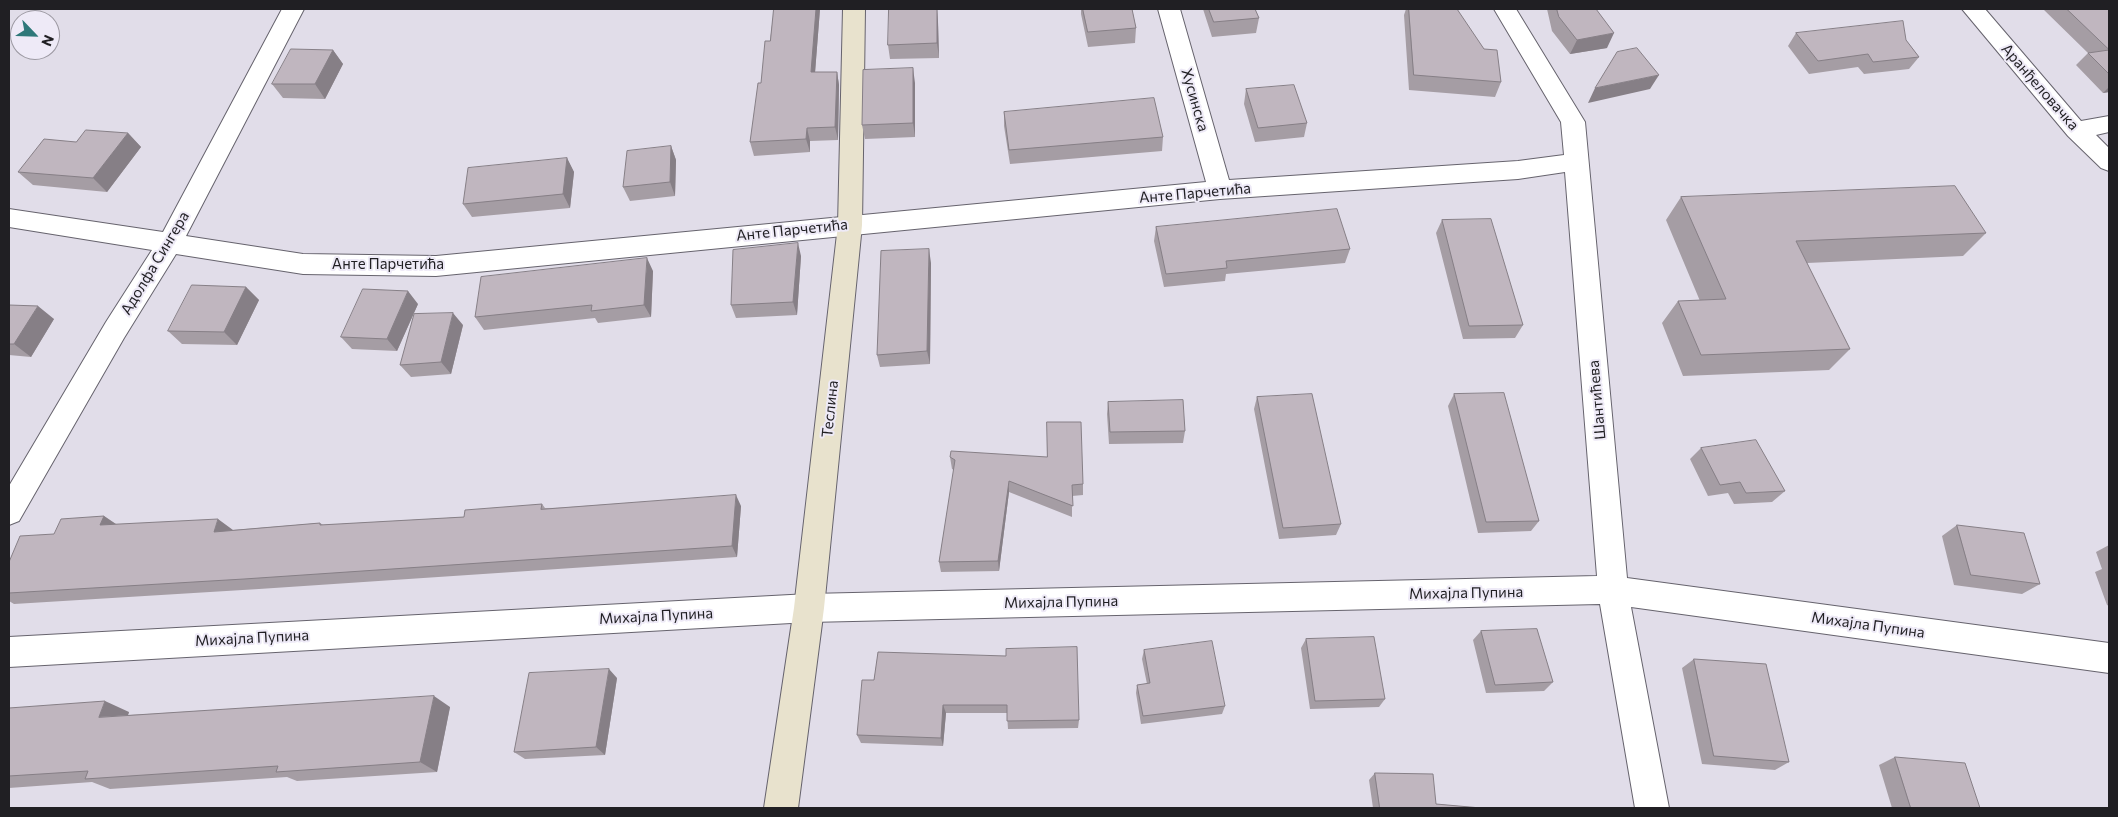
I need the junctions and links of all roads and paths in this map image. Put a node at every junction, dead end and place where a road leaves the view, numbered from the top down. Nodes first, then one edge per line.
1 (293, 9) edge
2 (854, 9) edge
3 (1169, 9) edge
4 (1505, 9) edge
5 (1973, 9) edge
6 (2109, 124) edge
7 (2076, 130) junction
8 (1576, 162) junction
9 (2109, 162) edge
10 (1220, 190) junction
11 (9, 218) edge
12 (850, 224) junction
13 (169, 244) junction
14 (9, 512) edge
15 (1613, 590) junction
16 (809, 608) junction
17 (9, 652) edge
18 (2109, 658) edge
19 (781, 808) edge
20 (1652, 808) edge

1 - 13 street, Адолфа Сингера
2 - 12 street, Теслина
3 - 10 street, Хусинска
4 - 8 street, Шантићева
5 - 7 street, Аранђеловачка
6 - 7 street
7 - 9 street, Аранђеловачка
8 - 10 street, Анте Парчетића
8 - 15 street, Шантићева
10 - 12 street, Анте Парчетића
11 - 13 street, Анте Парчетића
12 - 13 street, Анте Парчетића
12 - 16 street, Теслина
13 - 14 street, Адолфа Сингера
15 - 16 street, Михајла Пупина
15 - 18 street, Михајла Пупина
15 - 20 street, Шантићева
16 - 17 street, Михајла Пупина
16 - 19 street, Теслина

